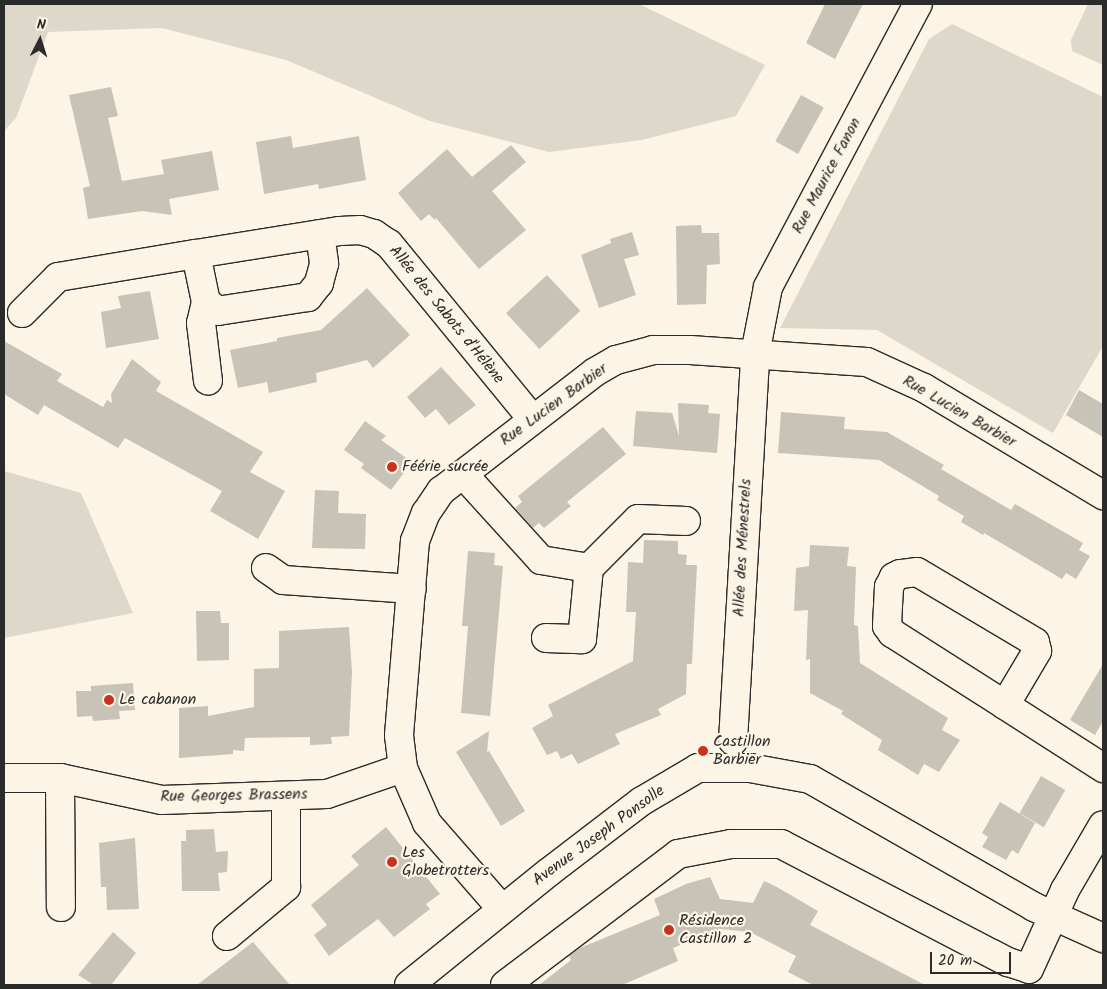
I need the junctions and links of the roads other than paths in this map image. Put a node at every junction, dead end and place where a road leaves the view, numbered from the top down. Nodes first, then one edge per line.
1 (918, 4) edge
2 (320, 234) junction
3 (196, 254) junction
4 (206, 302) junction
5 (22, 313) dead end
6 (755, 354) junction
7 (208, 381) dead end
8 (532, 419) junction
9 (463, 474) junction
10 (1103, 495) edge
11 (686, 521) dead end
12 (266, 568) dead end
13 (589, 568) junction
14 (412, 589) junction
15 (546, 638) dead end
16 (1005, 705) junction
17 (733, 741) dead end
18 (403, 768) junction
19 (1103, 768) edge
20 (4, 778) edge
21 (60, 778) junction
22 (286, 796) junction
23 (1103, 825) edge
24 (61, 907) dead end
25 (502, 909) junction
26 (1054, 914) junction
27 (227, 936) dead end
28 (1103, 938) edge
29 (1034, 977) edge
30 (418, 982) edge
31 (505, 985) edge

1 - 6 street, Rue Maurice Fanon
2 - 3 street, Allée des Sabots d'Hélène
2 - 4 street
2 - 8 street, Allée des Sabots d'Hélène
3 - 4 street
3 - 5 street, Allée des Sabots d'Hélène
4 - 7 street
6 - 8 street, Rue Lucien Barbier
6 - 10 street, Rue Lucien Barbier
6 - 17 street, Allée des Ménestrels
8 - 9 street, Rue Lucien Barbier
9 - 13 street
9 - 14 street, Rue Lucien Barbier
11 - 13 street
12 - 14 street
13 - 15 street
14 - 18 street, Rue Lucien Barbier
16 - 16 street
16 - 19 street
18 - 22 street, Rue Georges Brassens
18 - 25 street, Rue Lucien Barbier
20 - 21 street, Rue Georges Brassens
21 - 22 street, Rue Georges Brassens
21 - 24 street
22 - 27 street
23 - 26 street
25 - 26 street, Avenue Joseph Ponsolle
25 - 30 street, Avenue Joseph Ponsolle
26 - 28 street, Avenue Joseph Ponsolle
26 - 29 street
29 - 31 street

